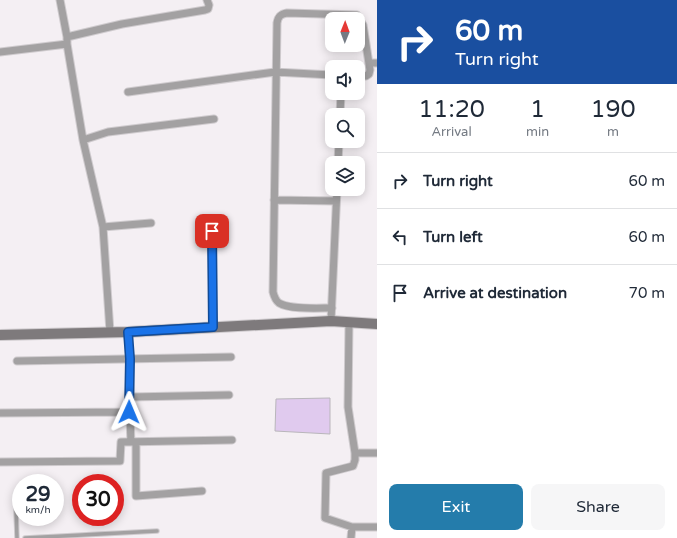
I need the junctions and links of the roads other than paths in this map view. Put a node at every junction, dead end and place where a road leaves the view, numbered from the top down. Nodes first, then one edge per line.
1 (60, 0) edge
2 (207, 0) edge
3 (67, 37) junction
4 (67, 44) junction
5 (0, 52) edge
6 (377, 62) edge
7 (369, 63) junction
8 (275, 72) junction
9 (325, 75) edge
10 (365, 76) edge
11 (128, 92) dead end
12 (214, 119) dead end
13 (83, 140) junction
14 (336, 196) edge
15 (274, 200) junction
16 (336, 201) junction
17 (151, 223) dead end
18 (103, 227) junction
19 (212, 231) dead end
20 (332, 308) junction
21 (331, 322) junction
22 (349, 322) junction
23 (377, 324) edge
24 (213, 327) junction
25 (110, 332) junction
26 (128, 332) junction
27 (0, 335) edge
28 (231, 357) dead end
29 (130, 359) junction
30 (17, 361) dead end
31 (229, 394) dead end
32 (130, 397) junction
33 (129, 412) junction
34 (0, 413) edge
35 (232, 440) dead end
36 (133, 442) junction
37 (354, 453) junction
38 (377, 453) edge
39 (0, 462) edge
40 (202, 491) dead end
41 (17, 526) edge
42 (352, 527) junction
43 (377, 527) edge
44 (157, 531) dead end
45 (17, 538) edge
46 (25, 538) edge
47 (351, 538) edge

1 - 3 street
2 - 3 street
3 - 4 street
4 - 5 street
4 - 13 street
6 - 7 street
7 - 8 street
7 - 10 street
8 - 9 street
8 - 11 street
8 - 15 street
12 - 13 street
13 - 18 street
14 - 16 street
15 - 16 street
15 - 20 street
16 - 20 street
17 - 18 street
18 - 25 street
19 - 24 street
20 - 21 street
21 - 22 street
21 - 24 street
22 - 23 street
22 - 37 street
24 - 26 street
25 - 26 street
25 - 27 street
26 - 29 street
28 - 29 street
29 - 30 street
29 - 32 street
31 - 32 street
32 - 33 street
33 - 34 street
33 - 36 street
35 - 36 street
36 - 39 street
36 - 40 street
37 - 38 street
37 - 42 street
41 - 45 lane
42 - 43 street
42 - 47 street
44 - 46 lane

